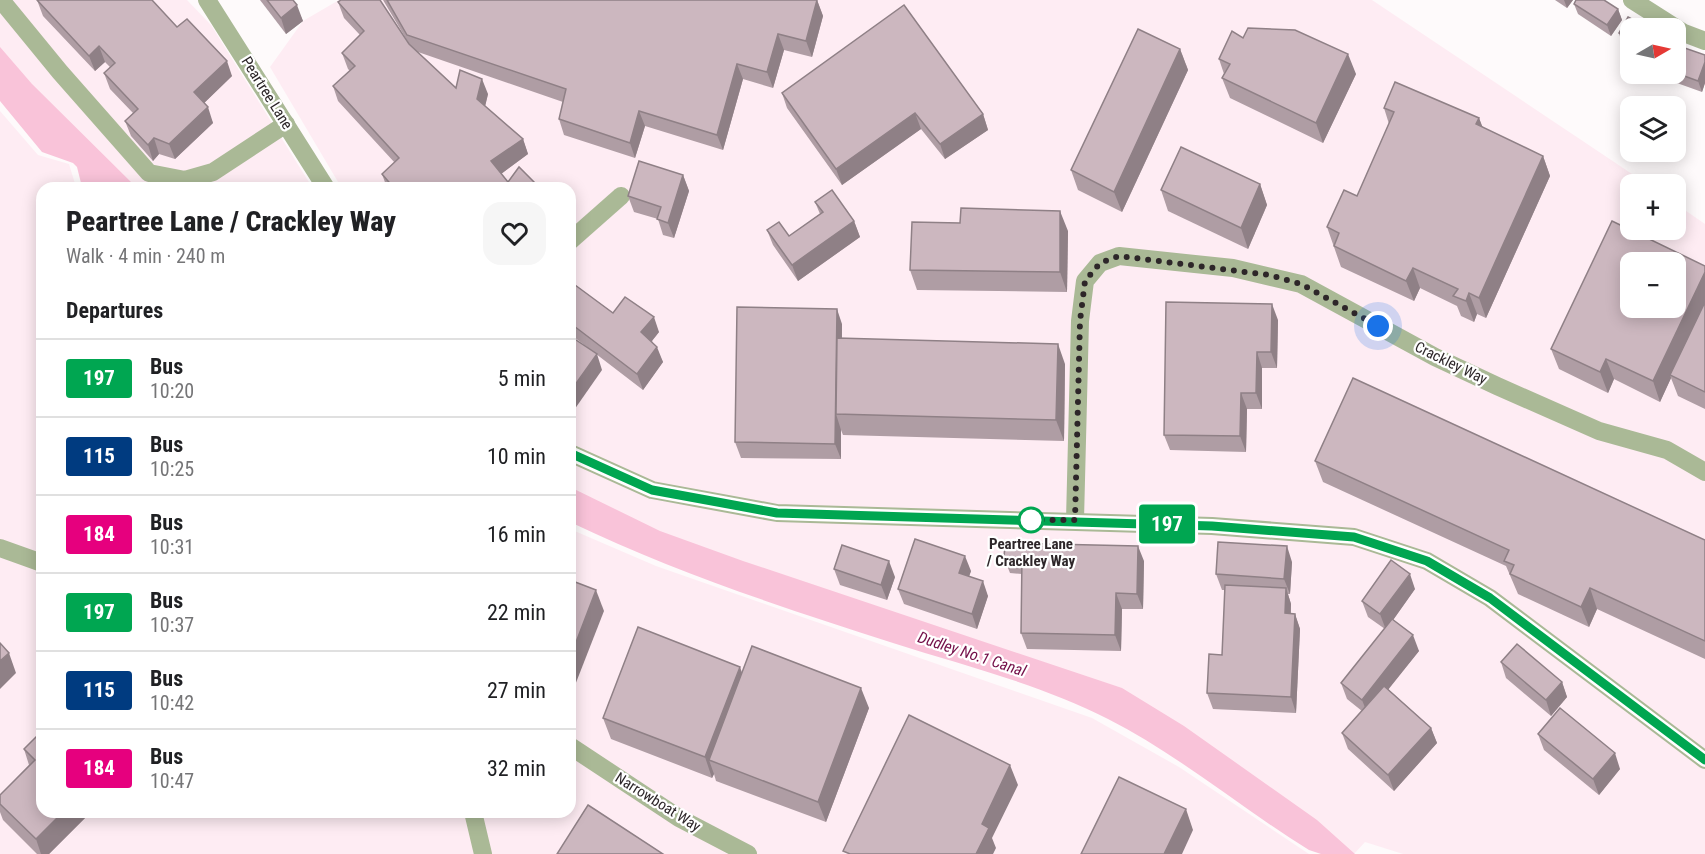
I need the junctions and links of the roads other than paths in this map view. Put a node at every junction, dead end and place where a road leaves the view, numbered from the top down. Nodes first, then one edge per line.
1 (2, 0) edge
2 (207, 0) edge
3 (1632, 0) edge
4 (1705, 41) edge
5 (286, 124) junction
6 (322, 182) edge
7 (621, 196) dead end
8 (576, 236) edge
9 (576, 456) edge
10 (1705, 472) edge
11 (1075, 520) junction
12 (0, 548) edge
13 (36, 561) edge
14 (576, 750) edge
15 (1705, 760) edge
16 (474, 818) edge
17 (483, 854) edge
18 (748, 854) edge

1 - 5 street
2 - 5 street, Peartree Lane
3 - 4 street
5 - 6 street, Peartree Lane
7 - 8 street
9 - 11 street
10 - 11 street, Crackley Way
11 - 15 street
12 - 13 street
14 - 18 street, Narrowboat Way
16 - 17 street

